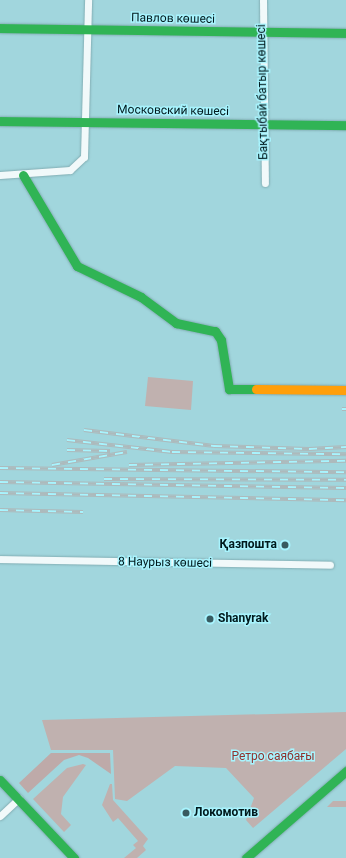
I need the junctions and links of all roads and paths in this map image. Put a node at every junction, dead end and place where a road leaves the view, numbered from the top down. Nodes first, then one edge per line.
1 (88, 0) edge
2 (263, 0) edge
3 (0, 28) edge
4 (88, 30) junction
5 (262, 33) junction
6 (346, 33) edge
7 (0, 121) edge
8 (87, 121) junction
9 (262, 124) junction
10 (346, 125) edge
11 (0, 175) edge
12 (23, 175) junction
13 (265, 183) dead end
14 (346, 390) edge
15 (0, 559) edge
16 (330, 565) dead end
17 (346, 772) edge
18 (0, 780) edge
19 (20, 798) junction
20 (0, 816) edge
21 (74, 858) edge
22 (246, 858) edge

1 - 4 street
2 - 5 street, Бақтыбай батыр көшесі
3 - 4 street, Павлов көшесі
4 - 5 street, Павлов көшесі
4 - 8 street
5 - 6 street, Павлов көшесі
5 - 9 street, Бақтыбай батыр көшесі
7 - 8 street, Московский көшесі
8 - 9 street, Московский көшесі
8 - 12 street
9 - 10 street, Московский көшесі
9 - 13 street, Бақтыбай батыр көшесі
11 - 12 street
12 - 14 street
15 - 16 street, 8 Наурыз көшесі
17 - 22 street
18 - 19 street
19 - 20 street
19 - 21 street

